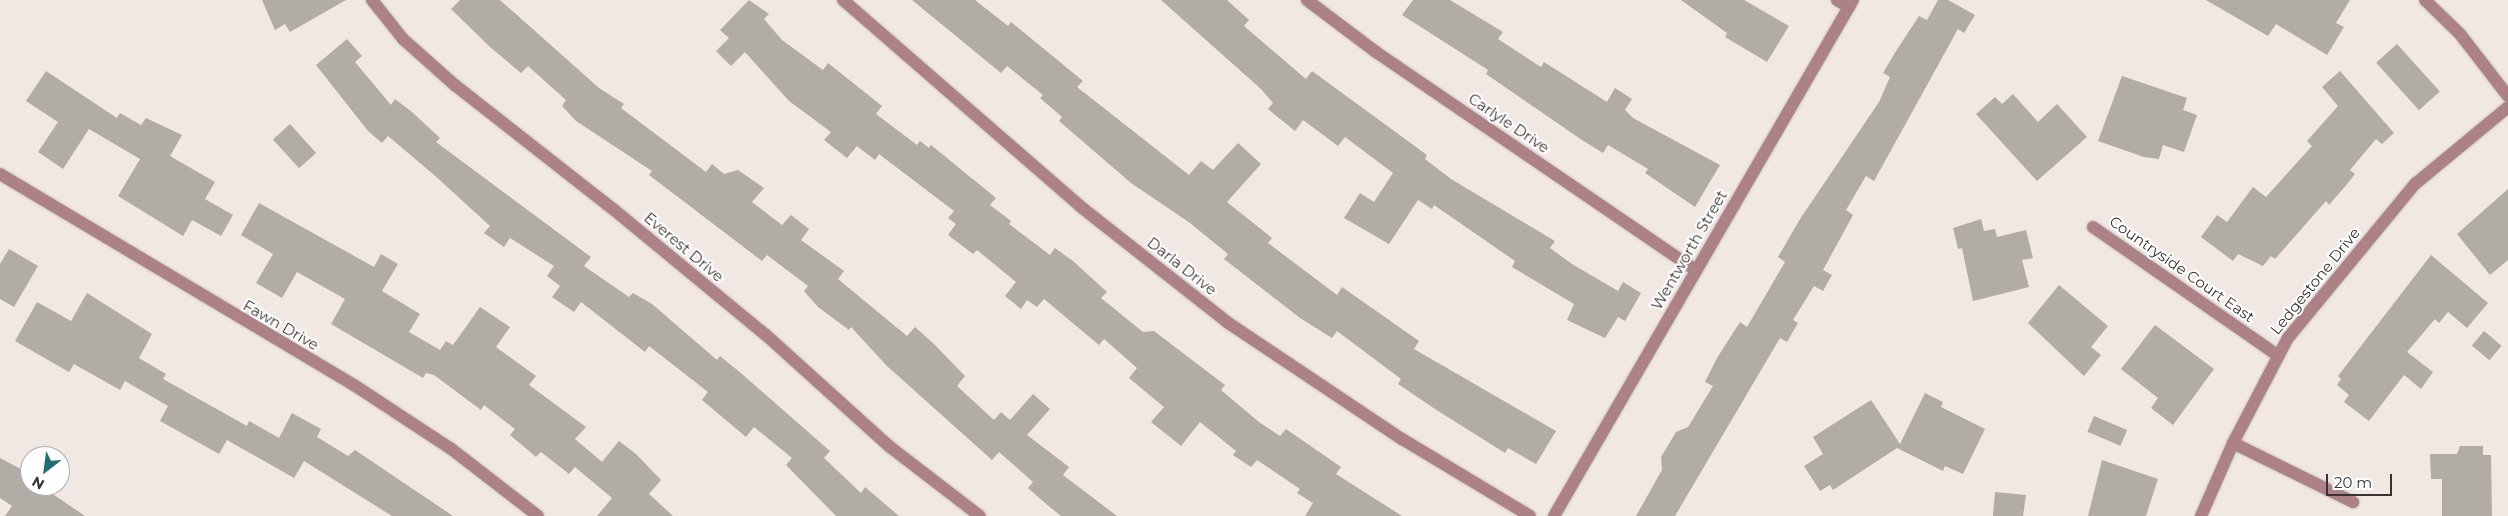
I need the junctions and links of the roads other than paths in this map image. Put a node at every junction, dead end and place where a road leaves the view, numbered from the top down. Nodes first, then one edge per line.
1 (372, 0) edge
2 (843, 0) edge
3 (1307, 0) edge
4 (1837, 0) edge
5 (2425, 0) edge
6 (1851, 4) edge
7 (2508, 96) edge
8 (2508, 107) edge
9 (0, 174) edge
10 (2092, 227) dead end
11 (1696, 270) junction
12 (2278, 355) junction
13 (2233, 443) junction
14 (2353, 502) dead end
15 (538, 516) edge
16 (980, 516) edge
17 (1530, 516) edge
18 (1554, 516) edge
19 (2201, 516) edge

1 - 16 street, Everest Drive
2 - 17 street, Darla Drive
3 - 11 street, Carlyle Drive
4 - 6 street
5 - 7 street
6 - 11 street, Wentworth Street
8 - 12 street, Ledgestone Drive
9 - 15 street, Fawn Drive
10 - 12 street, Countryside Court East
11 - 18 street, Wentworth Street
12 - 13 street, Ledgestone Drive
13 - 14 street
13 - 19 street, Ledgestone Drive

